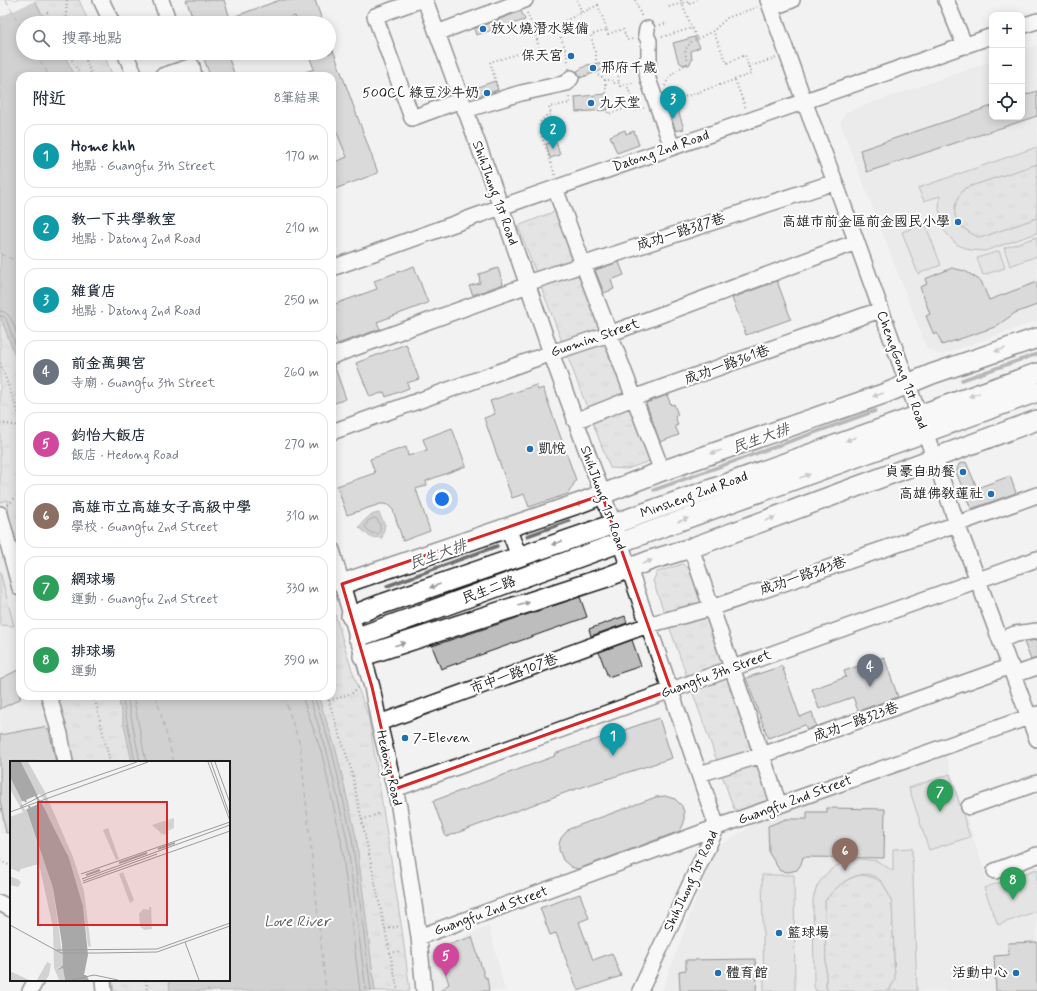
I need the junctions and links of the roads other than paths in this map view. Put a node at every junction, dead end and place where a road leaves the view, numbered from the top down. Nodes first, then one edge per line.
1 (102, 0) edge
2 (161, 0) edge
3 (420, 0) edge
4 (425, 0) edge
5 (792, 0) edge
6 (946, 0) edge
7 (524, 1) edge
8 (769, 4) edge
9 (109, 16) edge
10 (167, 16) edge
11 (1037, 21) edge
12 (1025, 25) edge
13 (437, 33) junction
14 (647, 35) road end
15 (989, 37) edge
16 (965, 46) junction
17 (128, 60) edge
18 (191, 65) edge
19 (133, 72) edge
20 (173, 72) edge
21 (569, 81) road end
22 (804, 101) junction
23 (463, 105) junction
24 (672, 147) junction
25 (835, 182) junction
26 (557, 187) junction
27 (501, 207) junction
28 (856, 242) junction
29 (582, 264) junction
30 (336, 267) edge
31 (527, 284) junction
32 (880, 310) junction
33 (609, 334) junction
34 (1037, 338) edge
35 (551, 353) junction
36 (336, 355) edge
37 (1037, 372) edge
38 (908, 384) junction
39 (1037, 392) edge
40 (633, 398) junction
41 (919, 414) junction
42 (1037, 420) edge
43 (575, 421) junction
44 (336, 431) edge
45 (925, 433) junction
46 (934, 458) junction
47 (662, 471) junction
48 (602, 495) junction
49 (1037, 495) edge
50 (0, 514) edge
51 (613, 524) junction
52 (957, 524) junction
53 (508, 528) junction
54 (620, 542) junction
55 (691, 548) junction
56 (519, 556) junction
57 (1037, 559) edge
58 (336, 564) edge
59 (629, 569) junction
60 (16, 573) edge
61 (978, 580) junction
62 (342, 584) junction
63 (711, 608) junction
64 (351, 616) junction
65 (648, 625) junction
66 (1037, 631) edge
67 (358, 637) junction
68 (1001, 640) junction
69 (363, 656) junction
70 (732, 668) junction
71 (1036, 670) edge
72 (1012, 671) junction
73 (671, 690) junction
74 (50, 700) edge
75 (1033, 715) edge
76 (379, 724) junction
77 (1037, 739) edge
78 (762, 755) junction
79 (65, 761) edge
80 (699, 774) junction
81 (1037, 783) edge
82 (395, 789) junction
83 (779, 805) junction
84 (969, 807) dead end
85 (717, 827) junction
86 (1037, 855) edge
87 (995, 871) dead end
88 (10, 897) edge
89 (0, 899) edge
90 (0, 903) edge
91 (10, 908) edge
92 (418, 937) junction
93 (35, 981) edge
94 (102, 981) edge
95 (30, 991) edge
96 (104, 991) edge
97 (424, 991) edge
98 (640, 991) edge

1 - 9 street
2 - 10 street
3 - 23 street
4 - 13 street, ShihJhong 1st Road
5 - 8 street
6 - 16 street
7 - 13 street
8 - 22 street, ChengGong 1st Road
11 - 12 street
13 - 23 street, ShihJhong 1st Road
14 - 24 street
15 - 16 street, Datong 2nd Road
16 - 22 street, Datong 2nd Road
17 - 19 street
18 - 20 street
21 - 23 street
22 - 24 street, Datong 2nd Road
22 - 25 street, ChengGong 1st Road
23 - 27 street, ShihJhong 1st Road
24 - 26 street, Datong 2nd Road
25 - 28 street, ChengGong 1st Road
25 - 29 street, 成功一路387巷
26 - 27 street, Datong 2nd Road
26 - 29 street
27 - 30 street, Datong 2nd Road
27 - 31 street, ShihJhong 1st Road
28 - 32 street, ChengGong 1st Road
28 - 33 street, Guomin Street
29 - 31 street, 成功一路387巷
29 - 33 street
31 - 35 street, ShihJhong 1st Road
31 - 36 street, 成功一路387巷
32 - 38 street, ChengGong 1st Road
32 - 40 street, 成功一路361巷
33 - 35 street, Guomin Street
33 - 40 street
34 -> 38 main road
35 - 43 street, ShihJhong 1st Road
35 - 44 street, Guomin Street
37 -> 41 main road, Minsheng 2nd Road
38 - 41 street, ChengGong 1st Road
38 -> 47 main road
39 - 45 main road, Minsheng 2nd Road
40 - 43 street, 成功一路361巷
40 - 47 street
41 - 45 street, ChengGong 1st Road
41 -> 51 main road, Minsheng 2nd Road
42 - 46 main road
43 - 48 street, ShihJhong 1st Road
45 - 46 street, ChengGong 1st Road
54 -> 45 main road, Minsheng 2nd Road
46 - 52 street, ChengGong 1st Road
55 -> 46 main road
47 - 48 main road
48 - 51 street, ShihJhong 1st Road
48 -> 53 main road
49 - 52 street, 成功一路343巷
50 - 60 street
51 - 54 street, ShihJhong 1st Road
51 -> 56 main road, Minsheng 2nd Road
52 - 61 street, ChengGong 1st Road
52 - 63 street, 成功一路343巷
53 - 56 street
53 - 62 main road
54 - 59 street, ShihJhong 1st Road
54 - 67 main road, 民生二路
59 -> 55 main road
55 - 63 street
56 -> 64 main road, Minsheng 2nd Road
57 - 61 street, Guangfu 3th Street
58 - 62 street, Hedong Road
59 - 65 street, ShihJhong 1st Road
69 -> 59 main road
61 - 68 street, ChengGong 1st Road
61 - 70 street, Guangfu 3th Street
62 - 64 street, Hedong Road
63 - 65 street, 成功一路343巷
63 - 70 street
64 - 67 street, Hedong Road
65 - 73 street, ShihJhong 1st Road
65 - 76 street, 市中一路107巷
66 - 68 street
67 - 69 street, Hedong Road
68 - 72 street, ChengGong 1st Road
69 - 76 street, Hedong Road
70 - 73 street, Guangfu 3th Street
70 - 78 street
71 - 72 street, 成功一路323巷
72 - 75 street, ChengGong 1st Road
72 - 78 street, 成功一路323巷
73 - 80 street, ShihJhong 1st Road
73 - 82 street, Guangfu 3th Street
74 - 79 street
75 - 77 street, ChengGong 1st Road
75 - 83 street, Guangfu 2nd Street
76 - 82 street, Hedong Road
78 - 80 street, 成功一路323巷
78 - 83 street
80 - 85 street, ShihJhong 1st Road
81 - 84 street
82 - 92 street, Hedong Road
83 - 85 street, Guangfu 2nd Street
85 - 92 street, Guangfu 2nd Street
85 - 98 street, ShihJhong 1st Road
86 - 87 street
88 - 89 street
90 - 91 street
92 - 97 street, Hedong Road
93 - 95 street
94 - 96 street

